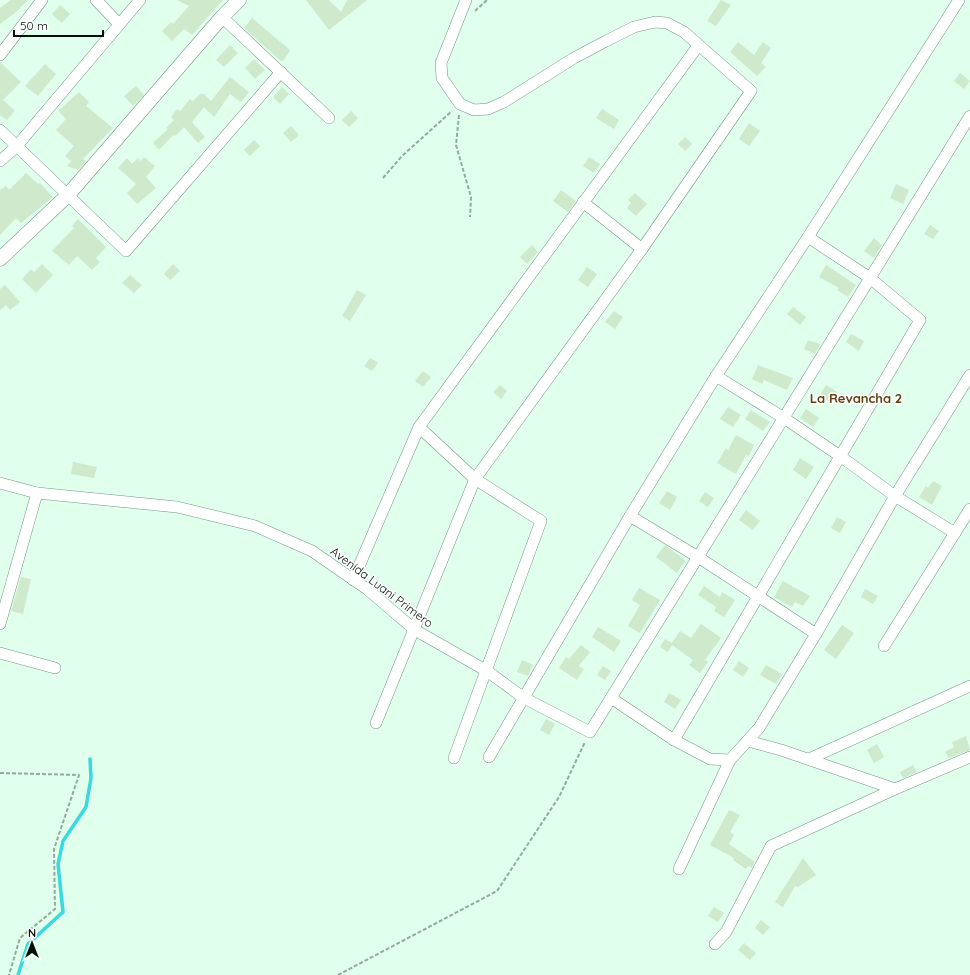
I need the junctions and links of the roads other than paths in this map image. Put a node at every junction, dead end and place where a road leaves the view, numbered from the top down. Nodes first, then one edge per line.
1 (42, 0) edge
2 (96, 0) edge
3 (140, 0) edge
4 (239, 0) edge
5 (466, 0) edge
6 (959, 0) edge
7 (222, 17) junction
8 (119, 24) junction
9 (698, 46) junction
10 (0, 55) edge
11 (280, 72) junction
12 (970, 116) edge
13 (329, 118) dead end
14 (0, 130) edge
15 (16, 147) junction
16 (0, 160) edge
17 (68, 195) junction
18 (583, 202) junction
19 (808, 237) junction
20 (642, 249) junction
21 (0, 259) edge
22 (870, 278) junction
23 (970, 375) edge
24 (716, 376) junction
25 (784, 418) junction
26 (420, 428) junction
27 (840, 456) junction
28 (475, 479) junction
29 (0, 483) edge
30 (37, 492) junction
31 (895, 496) junction
32 (970, 509) edge
33 (630, 516) junction
34 (955, 533) junction
35 (698, 557) junction
36 (353, 580) junction
37 (758, 596) junction
38 (0, 624) edge
39 (415, 630) junction
40 (816, 634) junction
41 (884, 646) dead end
42 (0, 653) edge
43 (55, 668) dead end
44 (487, 671) junction
45 (970, 686) edge
46 (524, 698) junction
47 (611, 698) junction
48 (376, 723) dead end
49 (674, 740) junction
50 (748, 741) junction
51 (970, 757) edge
52 (454, 758) dead end
53 (489, 758) dead end
54 (809, 759) junction
55 (730, 760) junction
56 (895, 789) junction
57 (679, 869) dead end
58 (715, 944) dead end

1 - 10 street
2 - 8 street
3 - 8 street
4 - 7 street
5 - 9 street
6 - 19 street
7 - 11 street
7 - 17 street
8 - 15 street
9 - 18 street
9 - 20 street
11 - 13 street
11 - 17 street
12 - 22 street
14 - 15 street
15 - 16 street
15 - 17 street
17 - 21 street
18 - 20 street
18 - 26 street
19 - 22 street
19 - 24 street
20 - 28 street
22 - 25 street
22 - 27 street
23 - 31 street
24 - 25 street
24 - 33 street
25 - 27 street
25 - 35 street
26 - 28 street
26 - 36 street
27 - 31 street
27 - 37 street
28 - 39 street
28 - 44 street
29 - 30 street, Avenida Luani Primero
30 - 36 street, Avenida Luani Primero
30 - 38 street
31 - 34 street
31 - 40 street
32 - 34 street
33 - 35 street
33 - 46 street
34 - 41 street
35 - 37 street
35 - 47 street
36 - 39 street, Avenida Luani Primero
37 - 40 street
37 - 49 street
39 - 44 street, Avenida Luani Primero
39 - 48 street
40 - 50 street
42 - 43 street
44 - 46 street, Avenida Luani Primero
44 - 52 street
45 - 54 street
46 - 47 street, Avenida Luani Primero
46 - 53 street
47 - 49 street
49 - 55 street
50 - 54 street
50 - 55 street
51 - 56 street
54 - 56 street
55 - 57 street
56 - 58 street

